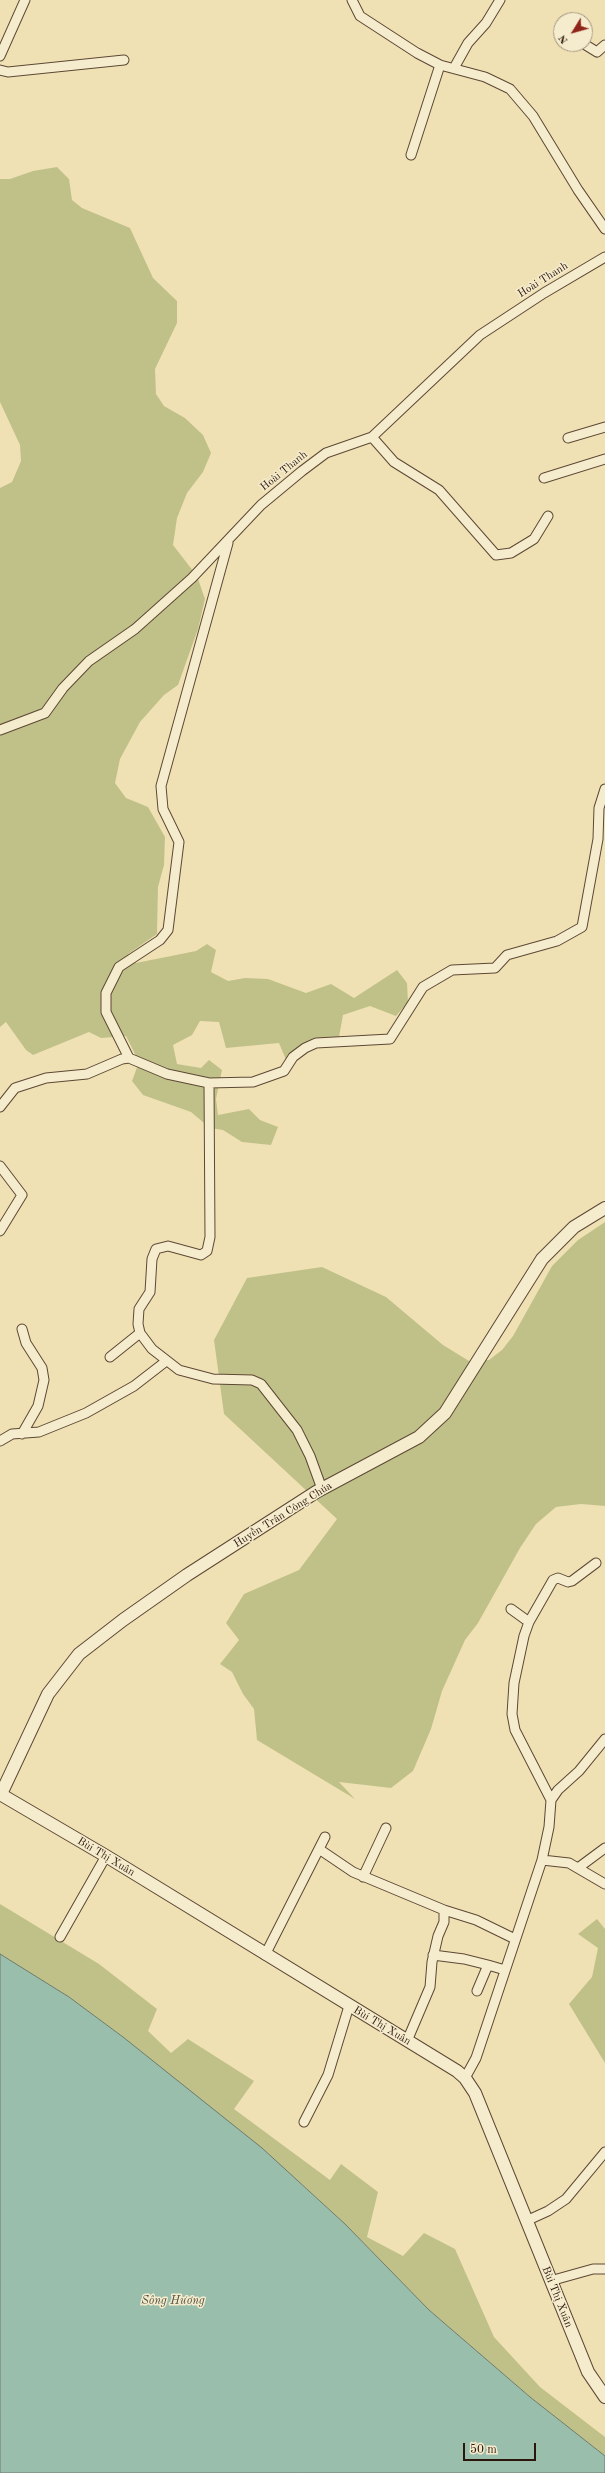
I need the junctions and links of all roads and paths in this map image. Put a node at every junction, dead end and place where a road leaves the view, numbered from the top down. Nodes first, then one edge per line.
1 (25, 0) edge
2 (352, 0) edge
3 (500, 0) edge
4 (605, 45) edge
5 (593, 50) edge
6 (0, 56) edge
7 (124, 60) dead end
8 (440, 65) junction
9 (454, 68) junction
10 (0, 70) edge
11 (411, 155) dead end
12 (605, 229) edge
13 (605, 257) edge
14 (605, 431) edge
15 (372, 436) junction
16 (568, 438) dead end
17 (605, 459) edge
18 (544, 478) dead end
19 (548, 516) dead end
20 (228, 542) junction
21 (0, 730) edge
22 (605, 790) edge
23 (601, 827) edge
24 (129, 1058) junction
25 (209, 1083) junction
26 (0, 1107) edge
27 (0, 1166) edge
28 (605, 1208) edge
29 (0, 1231) edge
30 (22, 1329) dead end
31 (140, 1333) junction
32 (110, 1357) dead end
33 (165, 1362) junction
34 (22, 1434) junction
35 (0, 1441) edge
36 (322, 1489) junction
37 (596, 1562) dead end
38 (511, 1609) dead end
39 (529, 1622) junction
40 (605, 1739) edge
41 (1, 1794) edge
42 (550, 1800) junction
43 (386, 1828) dead end
44 (325, 1838) dead end
45 (605, 1848) edge
46 (319, 1849) junction
47 (106, 1856) junction
48 (542, 1860) junction
49 (578, 1868) junction
50 (363, 1877) junction
51 (605, 1884) edge
52 (444, 1910) junction
53 (60, 1937) dead end
54 (515, 1939) junction
55 (265, 1955) junction
56 (433, 1955) junction
57 (488, 1965) junction
58 (505, 1970) junction
59 (477, 1991) dead end
60 (349, 2006) junction
61 (407, 2041) junction
62 (465, 2078) junction
63 (304, 2122) dead end
64 (604, 2155) edge
65 (526, 2220) junction
66 (605, 2269) edge
67 (550, 2281) junction
68 (605, 2397) edge

1 - 6 street
2 - 8 street
3 - 9 street
4 - 5 street
7 - 10 street
8 - 9 street
8 - 11 street
9 - 12 street
13 - 15 street, Hoài Thanh
14 - 16 street
15 - 19 street
15 - 20 street, Hoài Thanh
17 - 18 street
20 - 21 street, Hoài Thanh
20 - 24 street
22 - 23 street
23 - 25 street
24 - 25 street
24 - 26 street
25 - 31 street
27 - 29 street
28 - 36 street, Huyền Trân Công Chúa
30 - 34 street
31 - 32 street
31 - 33 street
33 - 34 street
33 - 36 street
34 - 35 street
36 - 41 street, Huyền Trân Công Chúa
37 - 39 street
38 - 39 street
39 - 42 street
40 - 42 street
41 - 47 street, Bùi Thị Xuân
42 - 48 street
43 - 50 street
44 - 46 street
45 - 49 street
46 - 50 street
46 - 55 street
47 - 53 street
47 - 55 street, Bùi Thị Xuân
48 - 49 street
48 - 54 street
49 - 51 street
50 - 52 street
52 - 54 street
52 - 56 street
54 - 58 street
55 - 60 street, Bùi Thị Xuân
56 - 57 street
56 - 61 street
57 - 58 street
57 - 59 street
58 - 62 street
60 - 61 street, Bùi Thị Xuân
60 - 63 street
61 - 62 street, Bùi Thị Xuân
62 - 65 street, Bùi Thị Xuân
64 - 65 street
65 - 67 street, Bùi Thị Xuân
66 - 67 street
67 - 68 street, Bùi Thị Xuân

